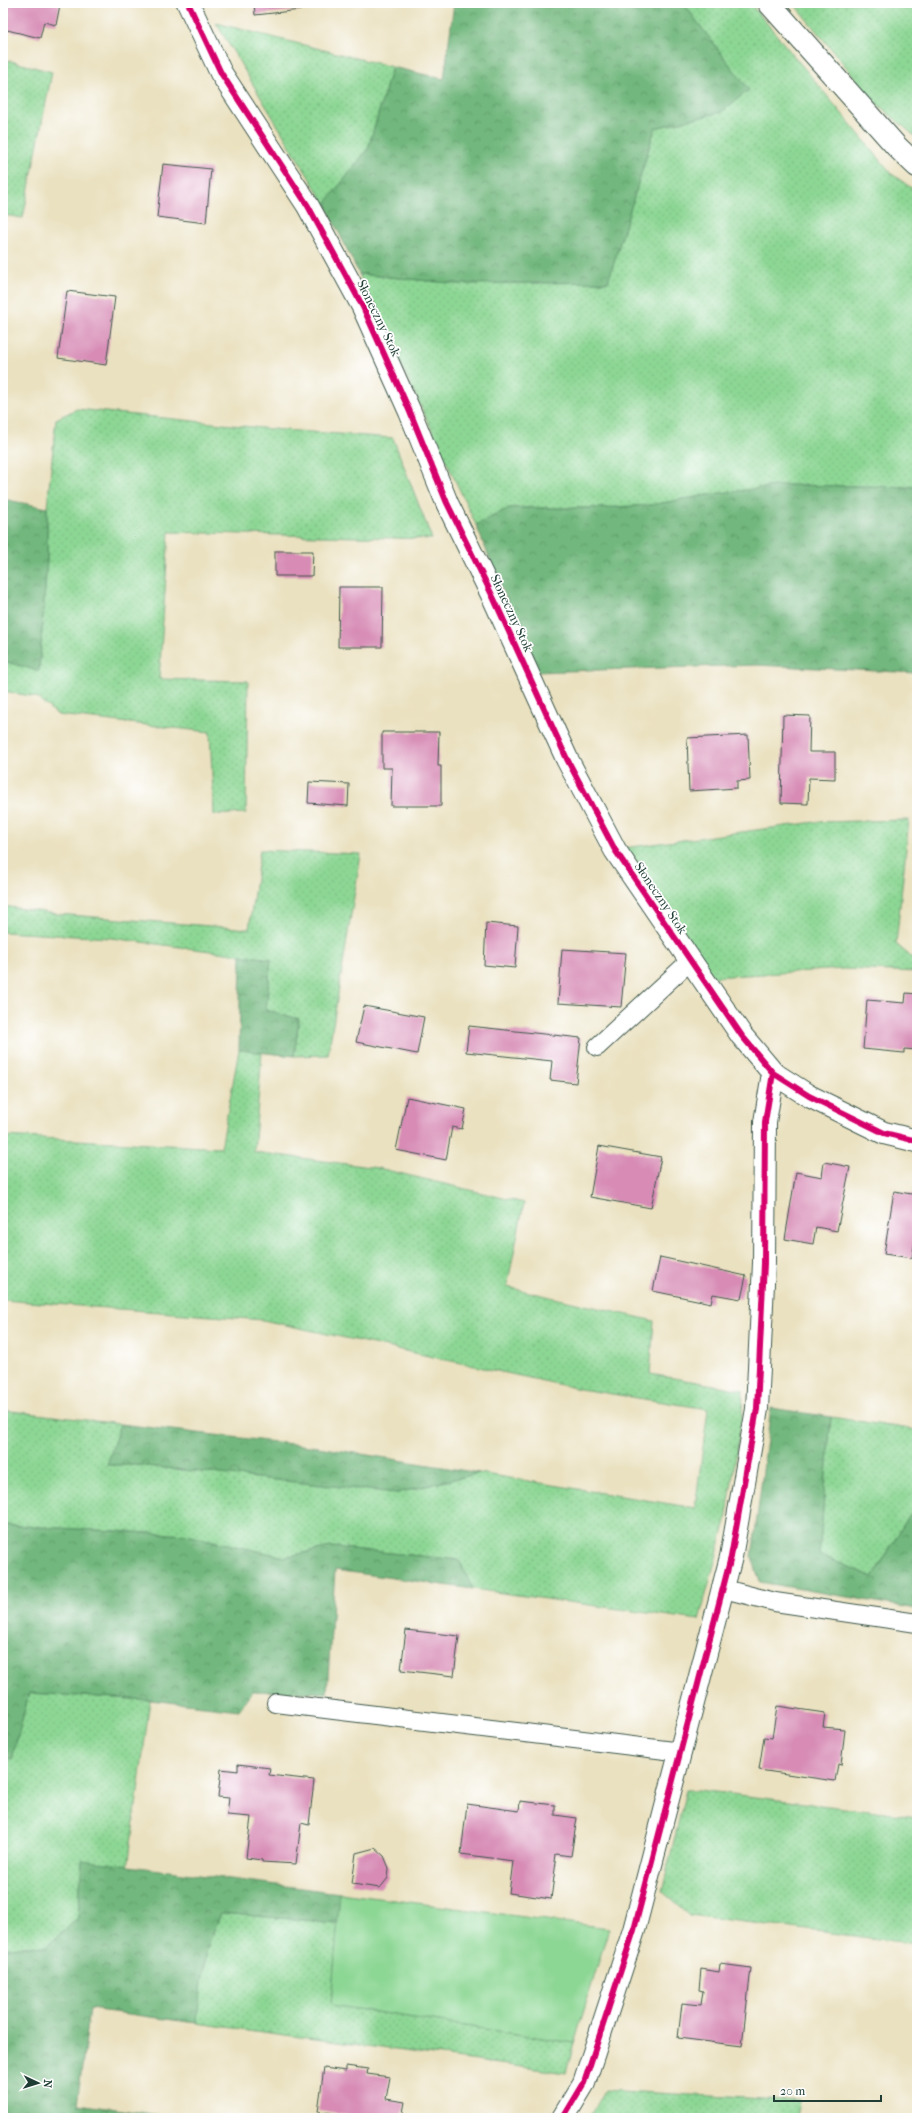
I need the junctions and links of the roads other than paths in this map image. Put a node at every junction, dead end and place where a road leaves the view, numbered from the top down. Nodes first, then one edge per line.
1 (188, 3) edge
2 (769, 3) edge
3 (917, 166) edge
4 (690, 961) junction
5 (597, 1047) dead end
6 (773, 1073) junction
7 (917, 1142) edge
8 (724, 1589) junction
9 (917, 1622) edge
10 (276, 1703) dead end
11 (682, 1752) junction
12 (563, 2118) edge

1 - 4 street, Słoneczny Stok
2 - 3 street
4 - 5 lane
4 - 6 street, Słoneczny Stok
6 - 7 street, Słoneczny Stok
6 - 8 street
8 - 9 lane
8 - 11 street
10 - 11 lane
11 - 12 street

